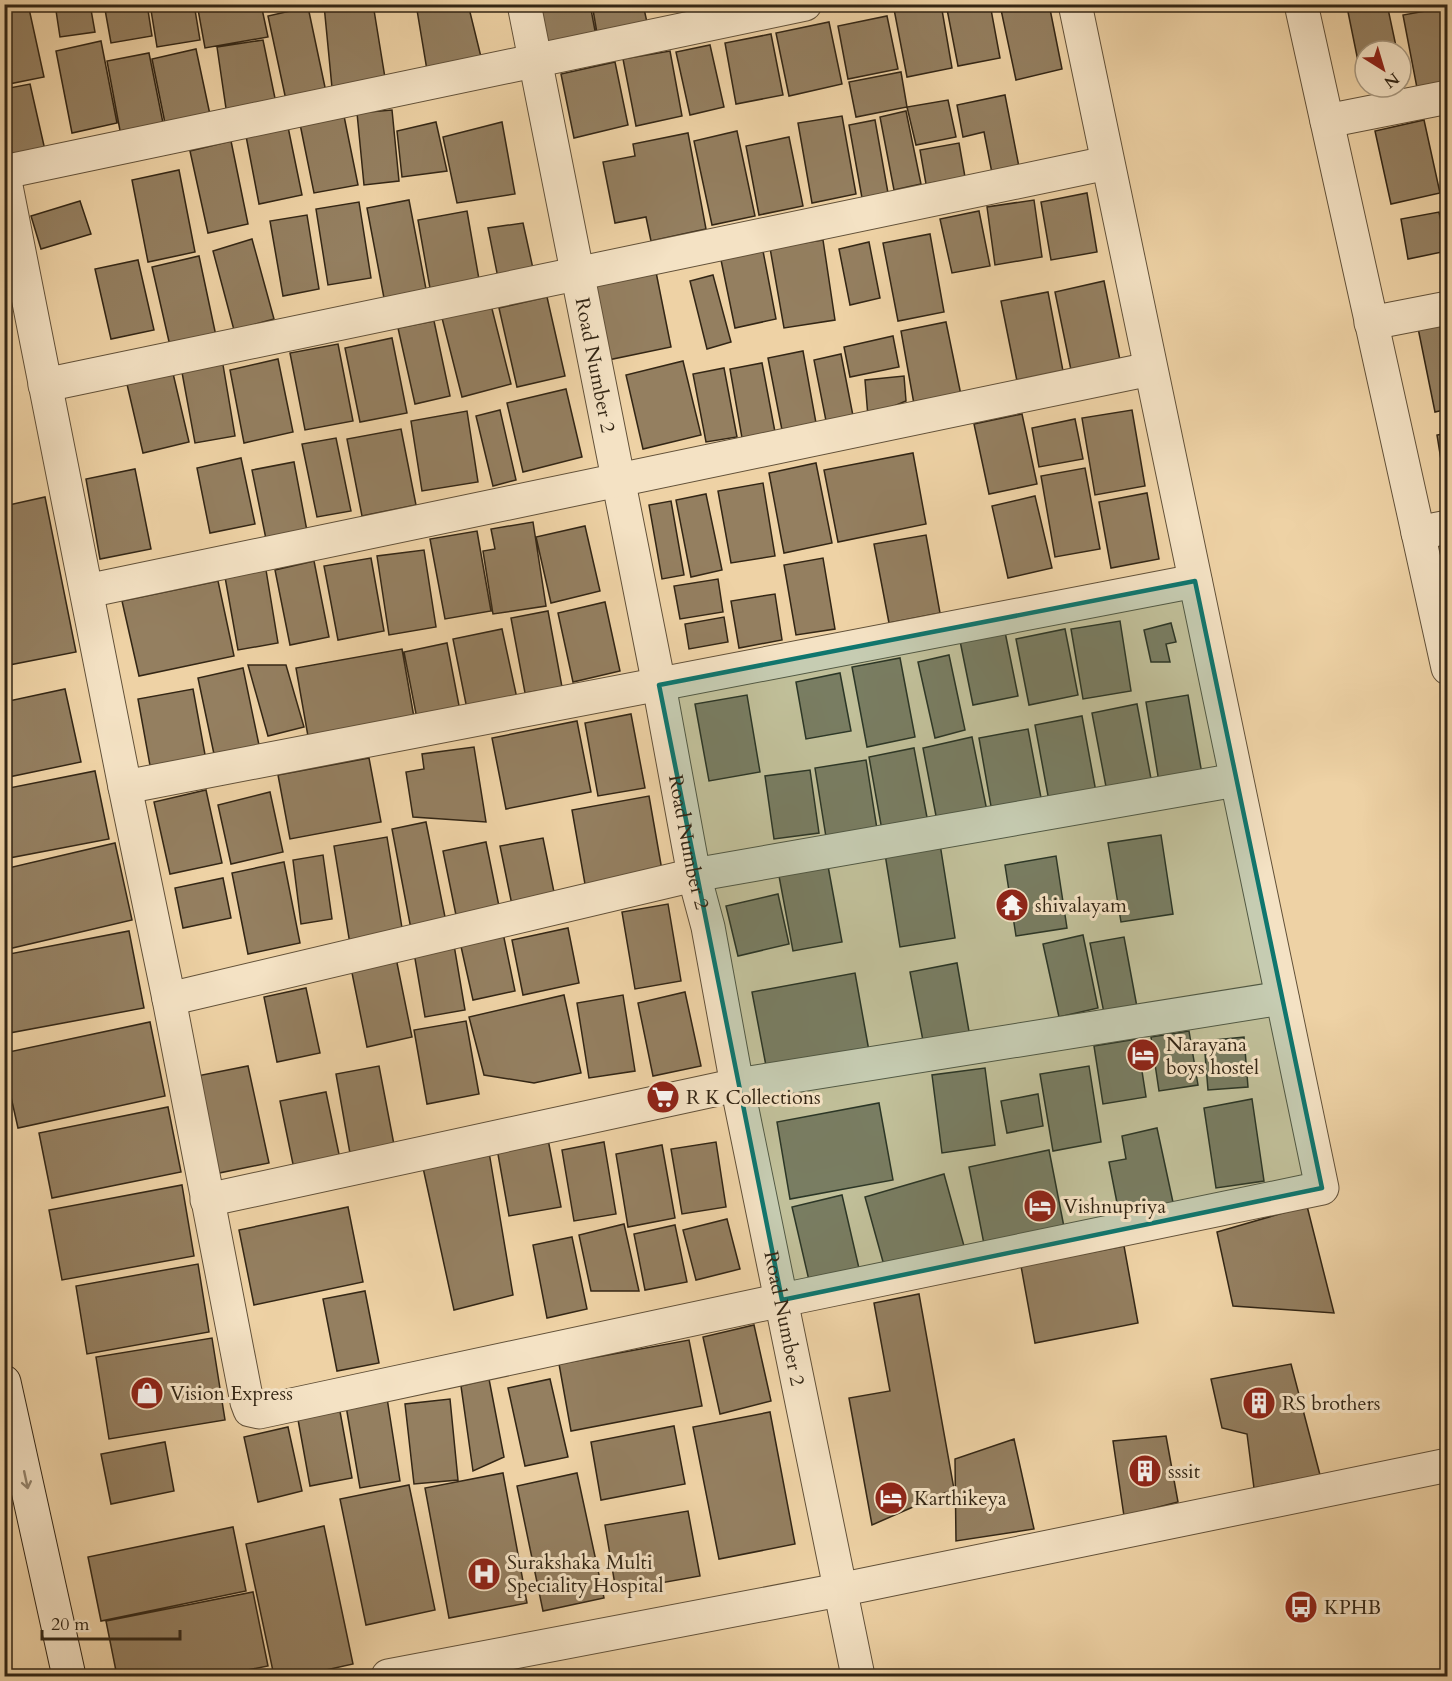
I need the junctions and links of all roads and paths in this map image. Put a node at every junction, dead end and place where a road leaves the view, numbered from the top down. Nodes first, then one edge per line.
1 (524, 4) edge
2 (805, 4) edge
3 (1075, 4) edge
4 (1301, 4) edge
5 (535, 61) junction
6 (1448, 97) edge
7 (1326, 121) junction
8 (1107, 163) junction
9 (4, 174) edge
10 (577, 274) junction
11 (1448, 308) edge
12 (1371, 323) junction
13 (1150, 369) junction
14 (45, 385) junction
15 (618, 480) junction
16 (1433, 530) edge
17 (1195, 581) junction
18 (87, 591) junction
19 (1448, 669) edge
20 (659, 685) junction
21 (1236, 780) junction
22 (125, 787) junction
23 (694, 875) junction
24 (1282, 998) junction
25 (169, 999) junction
26 (736, 1085) junction
27 (207, 1200) junction
28 (782, 1300) junction
29 (4, 1382) edge
30 (1448, 1465) edge
31 (840, 1590) junction
32 (69, 1677) edge
33 (388, 1677) edge
34 (858, 1677) edge

1 - 5 street, Road Number 2
2 - 5 street
3 - 8 street
4 - 7 street
5 - 9 street
5 - 10 street, Road Number 2
6 - 7 street
7 - 12 street
8 - 10 street
8 - 13 street
9 - 14 street
10 - 14 street
10 - 15 street, Road Number 2
11 - 12 street
12 - 16 street
13 - 15 street
13 - 17 street
14 - 18 street
15 - 18 street
15 - 20 street, Road Number 2
16 - 19 street
17 - 20 street
17 - 21 street
18 - 22 street
20 - 22 street
20 - 23 street, Road Number 2
21 - 23 street
21 - 24 street
22 - 25 street
23 - 25 street
23 - 26 street, Road Number 2
24 - 26 street
24 - 28 street
25 - 27 street
26 - 27 street
26 - 28 street, Road Number 2
27 - 28 street
28 - 31 street, Road Number 2
29 -> 32 street
30 - 31 street
31 - 33 street
31 - 34 street, Road Number 2

